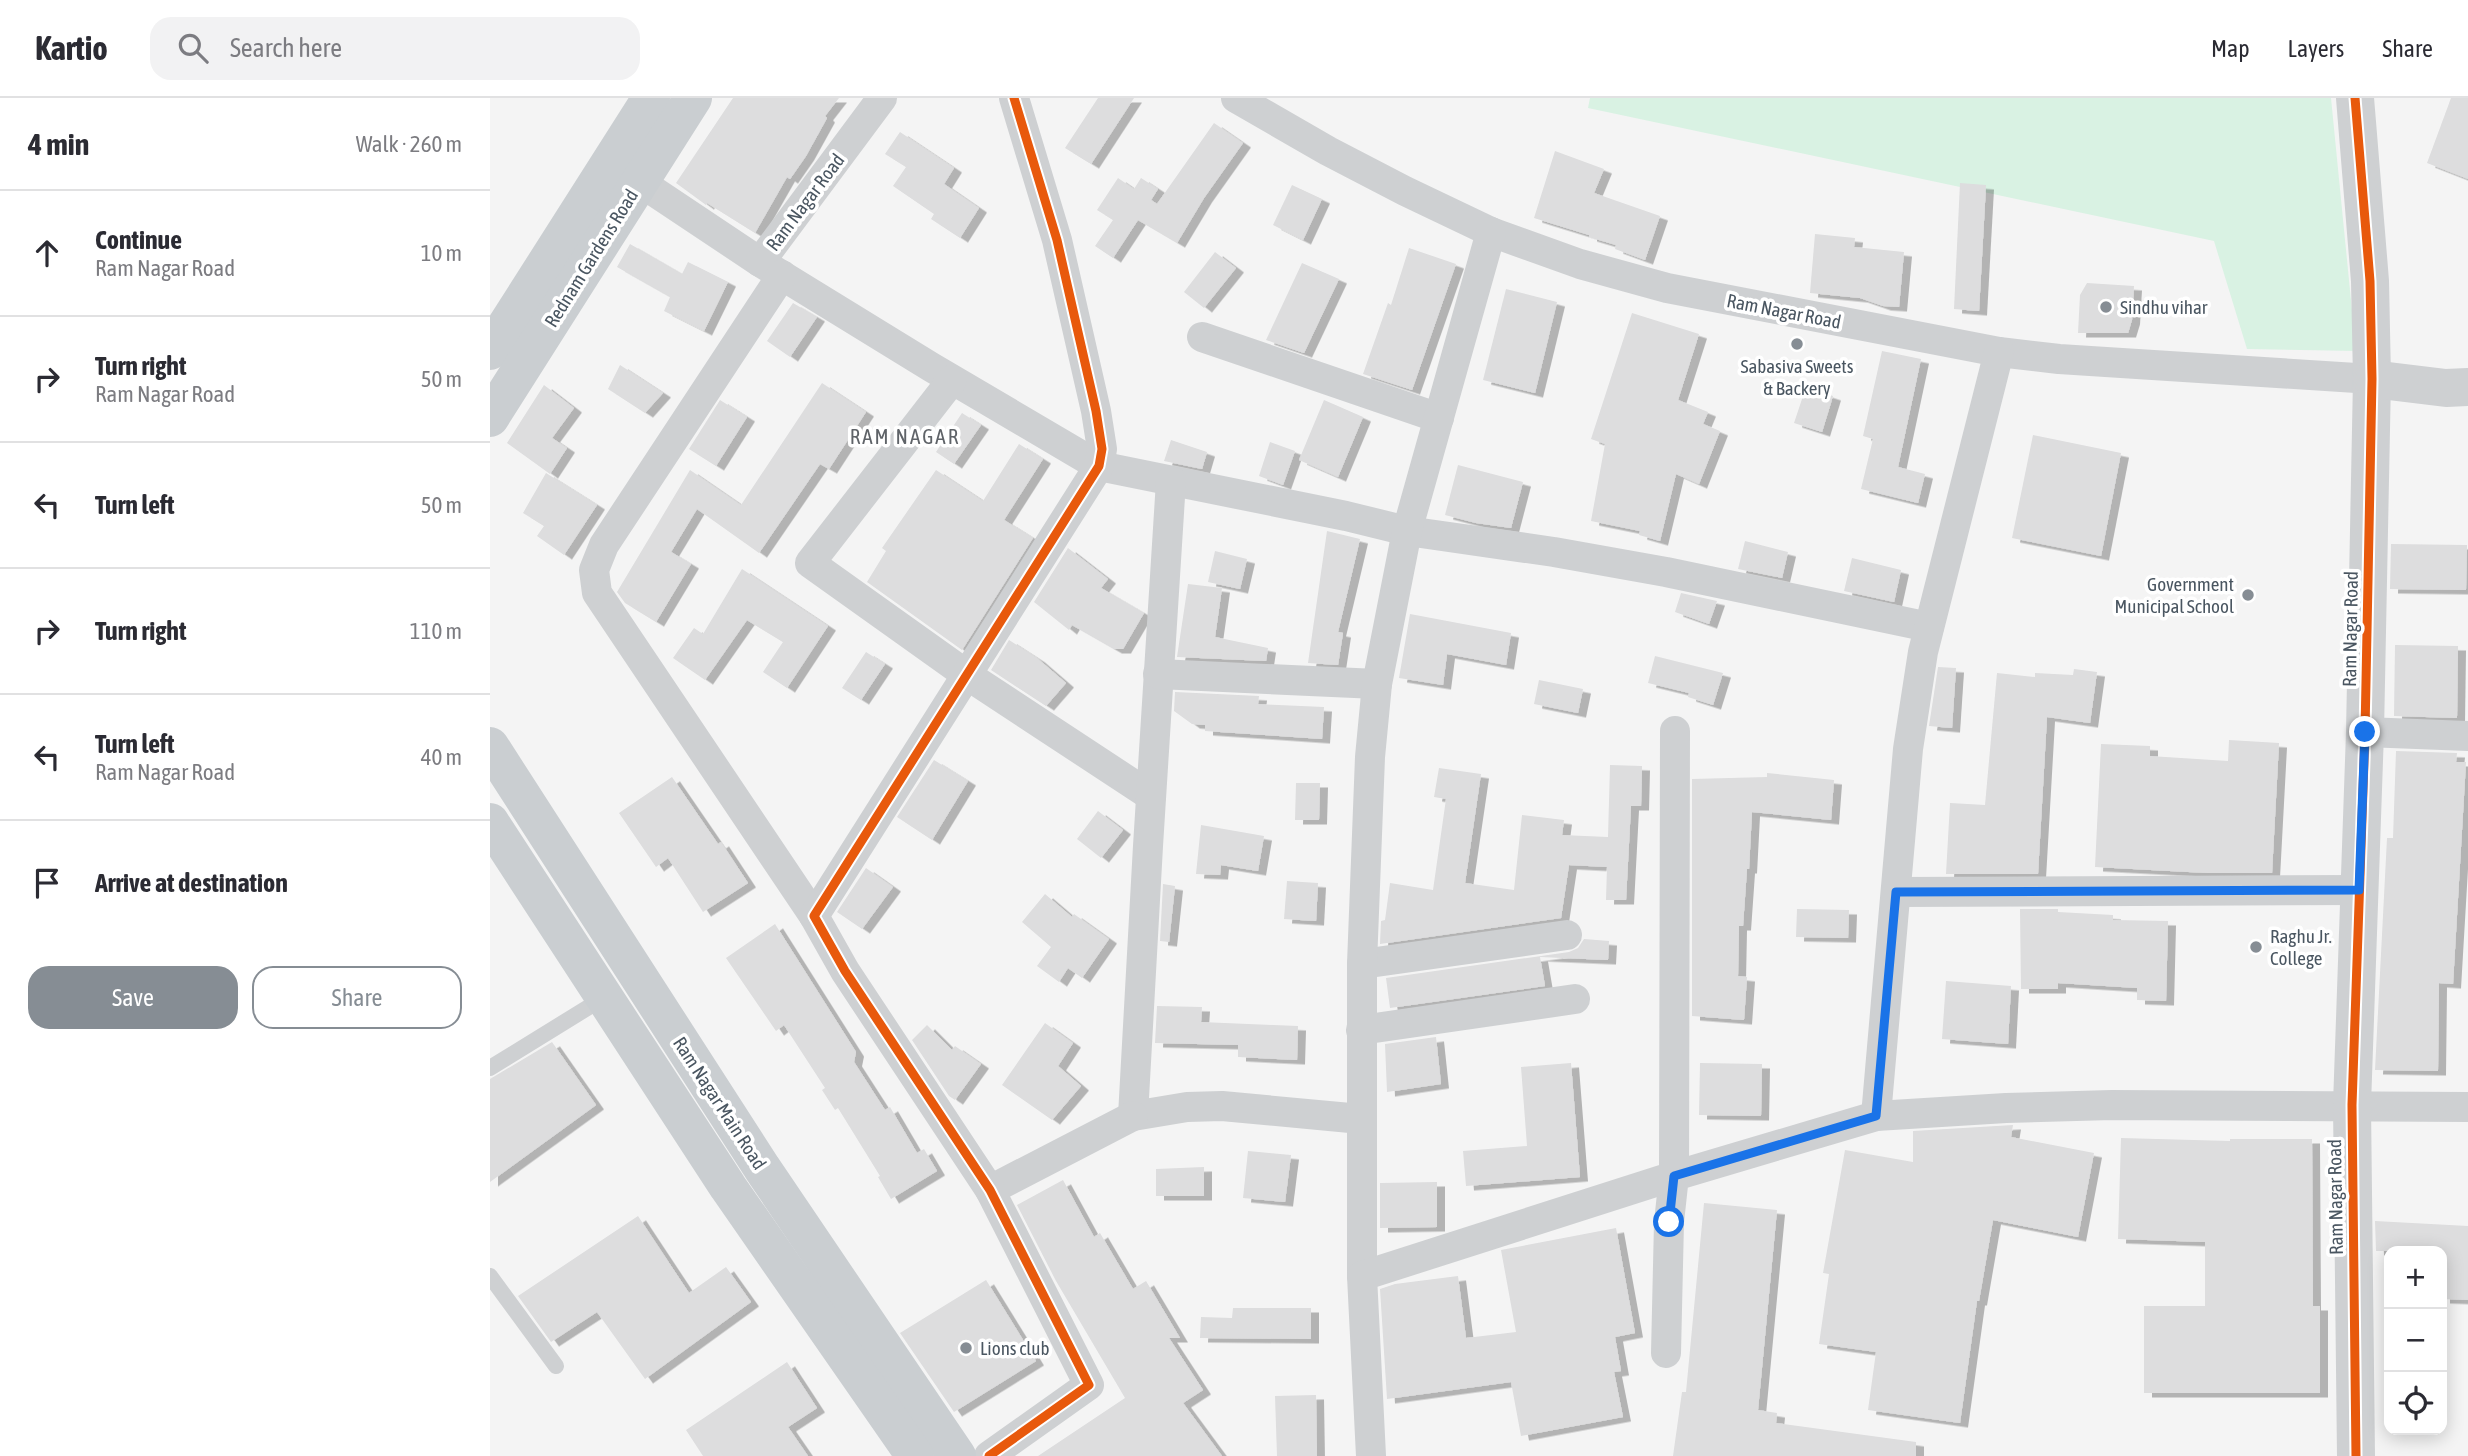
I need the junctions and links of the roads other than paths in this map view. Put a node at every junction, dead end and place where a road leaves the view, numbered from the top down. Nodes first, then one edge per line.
1 (651, 98) edge
2 (693, 98) edge
3 (882, 98) edge
4 (1014, 98) edge
5 (1236, 98) edge
6 (2354, 98) edge
7 (624, 172) junction
8 (1491, 232) junction
9 (771, 268) junction
10 (1202, 337) dead end
11 (490, 351) edge
12 (1999, 352) junction
13 (2372, 379) junction
14 (952, 380) junction
15 (2468, 387) edge
16 (490, 418) edge
17 (1438, 418) junction
18 (1099, 467) junction
19 (1171, 481) junction
20 (1407, 531) junction
21 (1928, 627) junction
22 (1158, 674) junction
23 (967, 675) junction
24 (1377, 684) junction
25 (1675, 730) dead end
26 (2365, 732) junction
27 (2468, 736) edge
28 (490, 746) edge
29 (1151, 796) junction
30 (490, 822) edge
31 (2359, 890) junction
32 (1896, 892) junction
33 (814, 916) junction
34 (1567, 935) dead end
35 (1362, 964) junction
36 (604, 997) junction
37 (1575, 999) dead end
38 (1361, 1030) junction
39 (490, 1068) edge
40 (2352, 1105) junction
41 (2468, 1107) edge
42 (1133, 1116) junction
43 (1876, 1116) junction
44 (1361, 1119) junction
45 (1674, 1176) junction
46 (990, 1189) junction
47 (490, 1276) edge
48 (1362, 1276) junction
49 (1666, 1353) dead end
50 (556, 1366) dead end
51 (962, 1455) edge
52 (915, 1456) edge
53 (1371, 1456) edge
54 (2356, 1456) edge

1 - 7 main road, Rednam Gardens Road
2 - 7 main road, Rednam Gardens Road
3 - 9 street, Ram Nagar Road
4 - 18 street
5 - 8 street, Ram Nagar Road
6 - 13 street, Ram Nagar Road
7 - 9 street, Ram Nagar Road
7 - 11 main road, Rednam Gardens Road
7 - 16 main road, Rednam Gardens Road
8 - 12 street, Ram Nagar Road
8 - 17 street
9 - 14 street
9 - 33 street
10 - 17 street
12 - 13 street, Ram Nagar Road
12 - 21 street
13 - 15 street
13 - 26 street, Ram Nagar Road
14 - 18 street
14 - 23 street
17 - 20 street
18 - 19 street
18 - 23 street
19 - 20 street
19 - 22 street
20 - 21 street
20 - 24 street
21 - 32 street
22 - 24 street
22 - 29 street
23 - 29 street
23 - 33 street
24 - 35 street
25 - 45 street
26 - 27 street
26 - 31 street, Ram Nagar Road
28 - 51 main road, Ram Nagar Main Road
29 - 42 street
30 - 36 main road
31 - 32 street
31 - 40 street, Ram Nagar Road
32 - 43 street
33 - 46 street
34 - 35 street
35 - 38 street
36 - 39 lane
36 - 52 main road
37 - 38 street
38 - 44 street
40 - 41 street
40 - 43 street
40 - 54 street, Ram Nagar Road
42 - 44 street
42 - 46 street
43 - 45 street
44 - 48 street
45 - 48 street
45 - 49 street
46 - 51 street
47 - 50 lane
48 - 53 street

